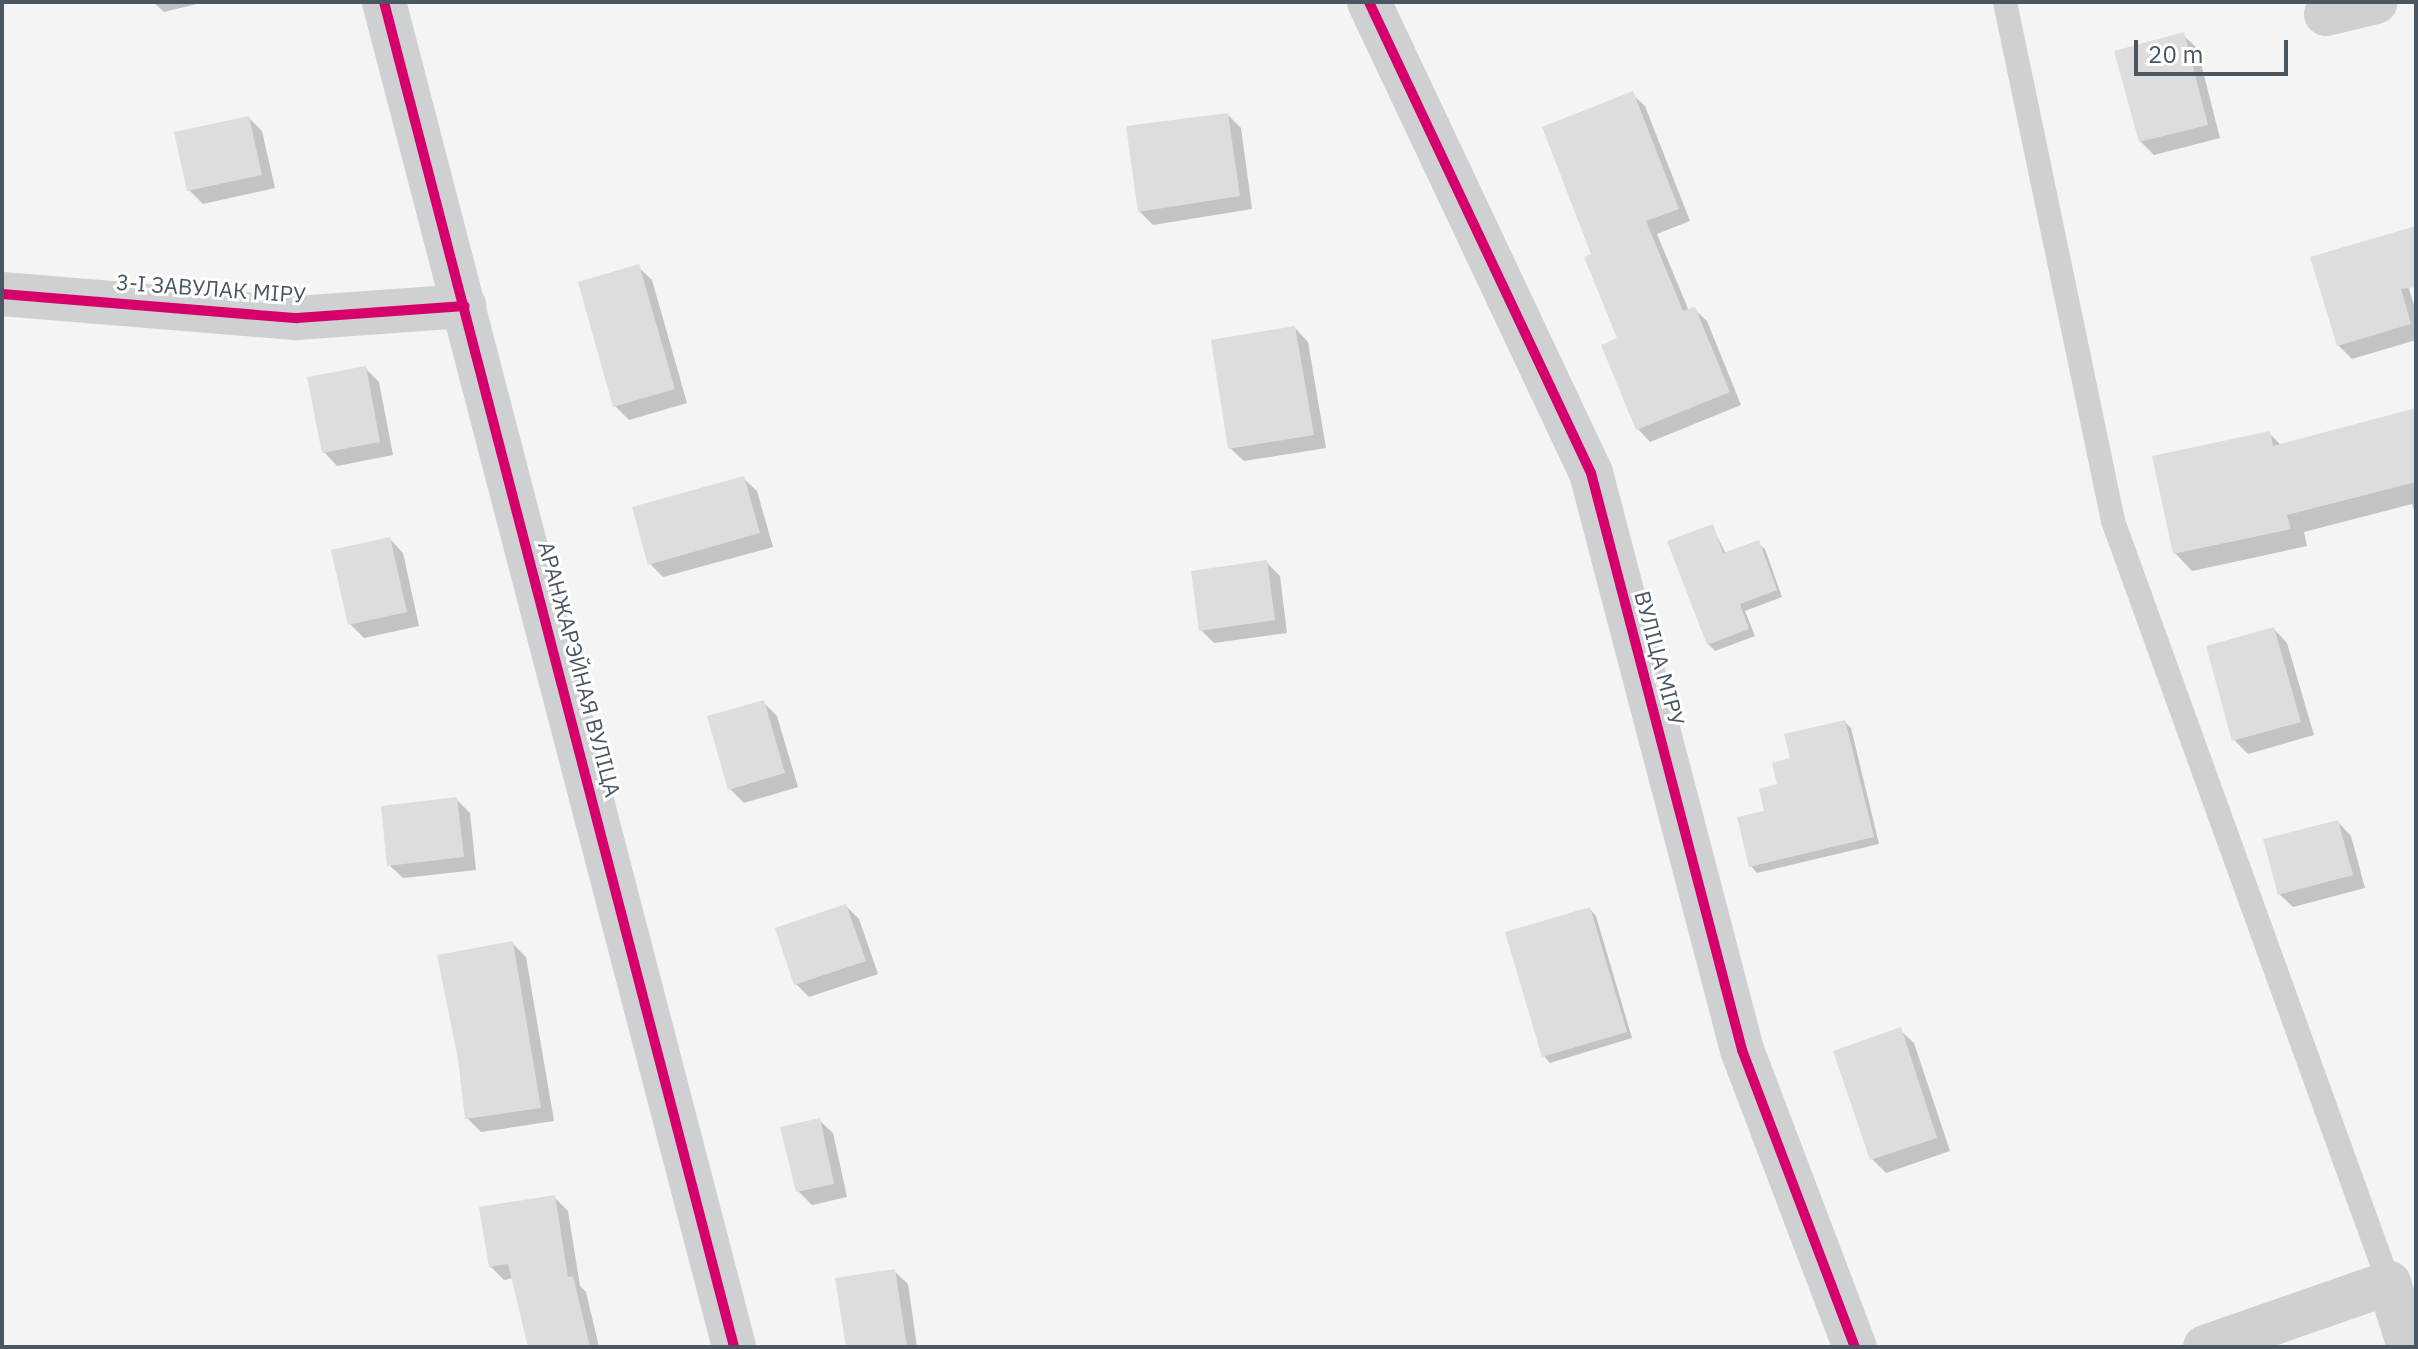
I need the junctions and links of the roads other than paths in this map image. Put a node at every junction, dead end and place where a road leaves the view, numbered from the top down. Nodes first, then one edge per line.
1 (384, 2) edge
2 (1369, 2) edge
3 (2005, 2) edge
4 (2376, 2) edge
5 (2326, 14) dead end
6 (2, 294) edge
7 (465, 306) junction
8 (2389, 1283) junction
9 (734, 1347) edge
10 (1855, 1347) edge
11 (2205, 1347) edge
12 (2409, 1347) edge

1 - 7 street, АРАНЖАРЭЙНАЯ ВУЛІЦА
2 - 10 street, ВУЛІЦА МІРУ
3 - 8 lane
4 - 5 street
6 - 7 street, 3-І ЗАВУЛАК МІРУ
7 - 9 street, АРАНЖАРЭЙНАЯ ВУЛІЦА
8 - 11 street
8 - 12 street

